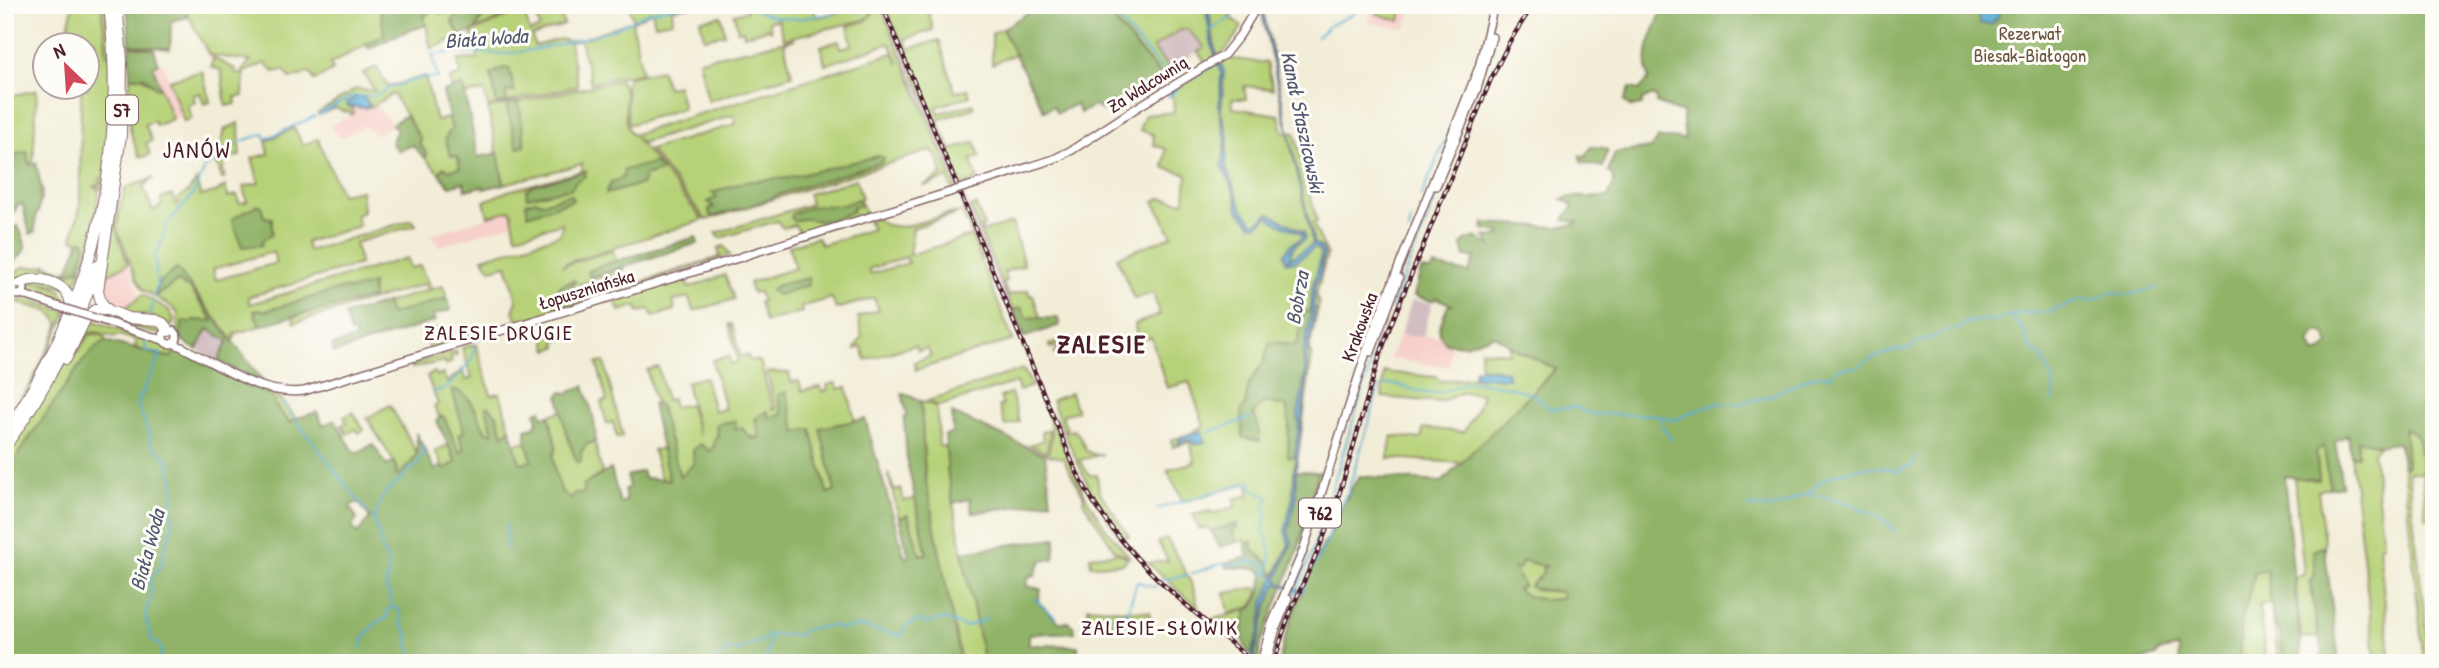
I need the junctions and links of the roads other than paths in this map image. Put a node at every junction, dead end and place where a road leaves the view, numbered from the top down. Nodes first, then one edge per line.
1 (109, 5) edge
2 (117, 5) edge
3 (1255, 5) edge
4 (1496, 5) edge
5 (1033, 165) joint
6 (110, 215) junction
7 (89, 263) junction
8 (63, 289) junction
9 (16, 290) edge
10 (108, 310) junction
11 (67, 324) junction
12 (168, 337) junction
13 (33, 405) junction
14 (5, 433) edge
15 (5, 447) edge
16 (1261, 663) edge
17 (1266, 663) edge

1 - 7 highway, S7
2 - 6 highway, S7
3 - 5 main road, Za Walcownią
4 - 16 main road, Krakowska / 762
4 - 17 main road, Krakowska / 762
5 - 12 main road, Łopuszniańska, bridge
6 - 10 highway
6 - 13 highway, S7
7 - 8 highway
7 - 11 highway, S7
8 - 9 highway
8 - 11 highway
9 - 12 main road, bridge
10 - 12 highway
10 - 13 highway
11 - 14 highway, S7
13 - 15 highway, S7

